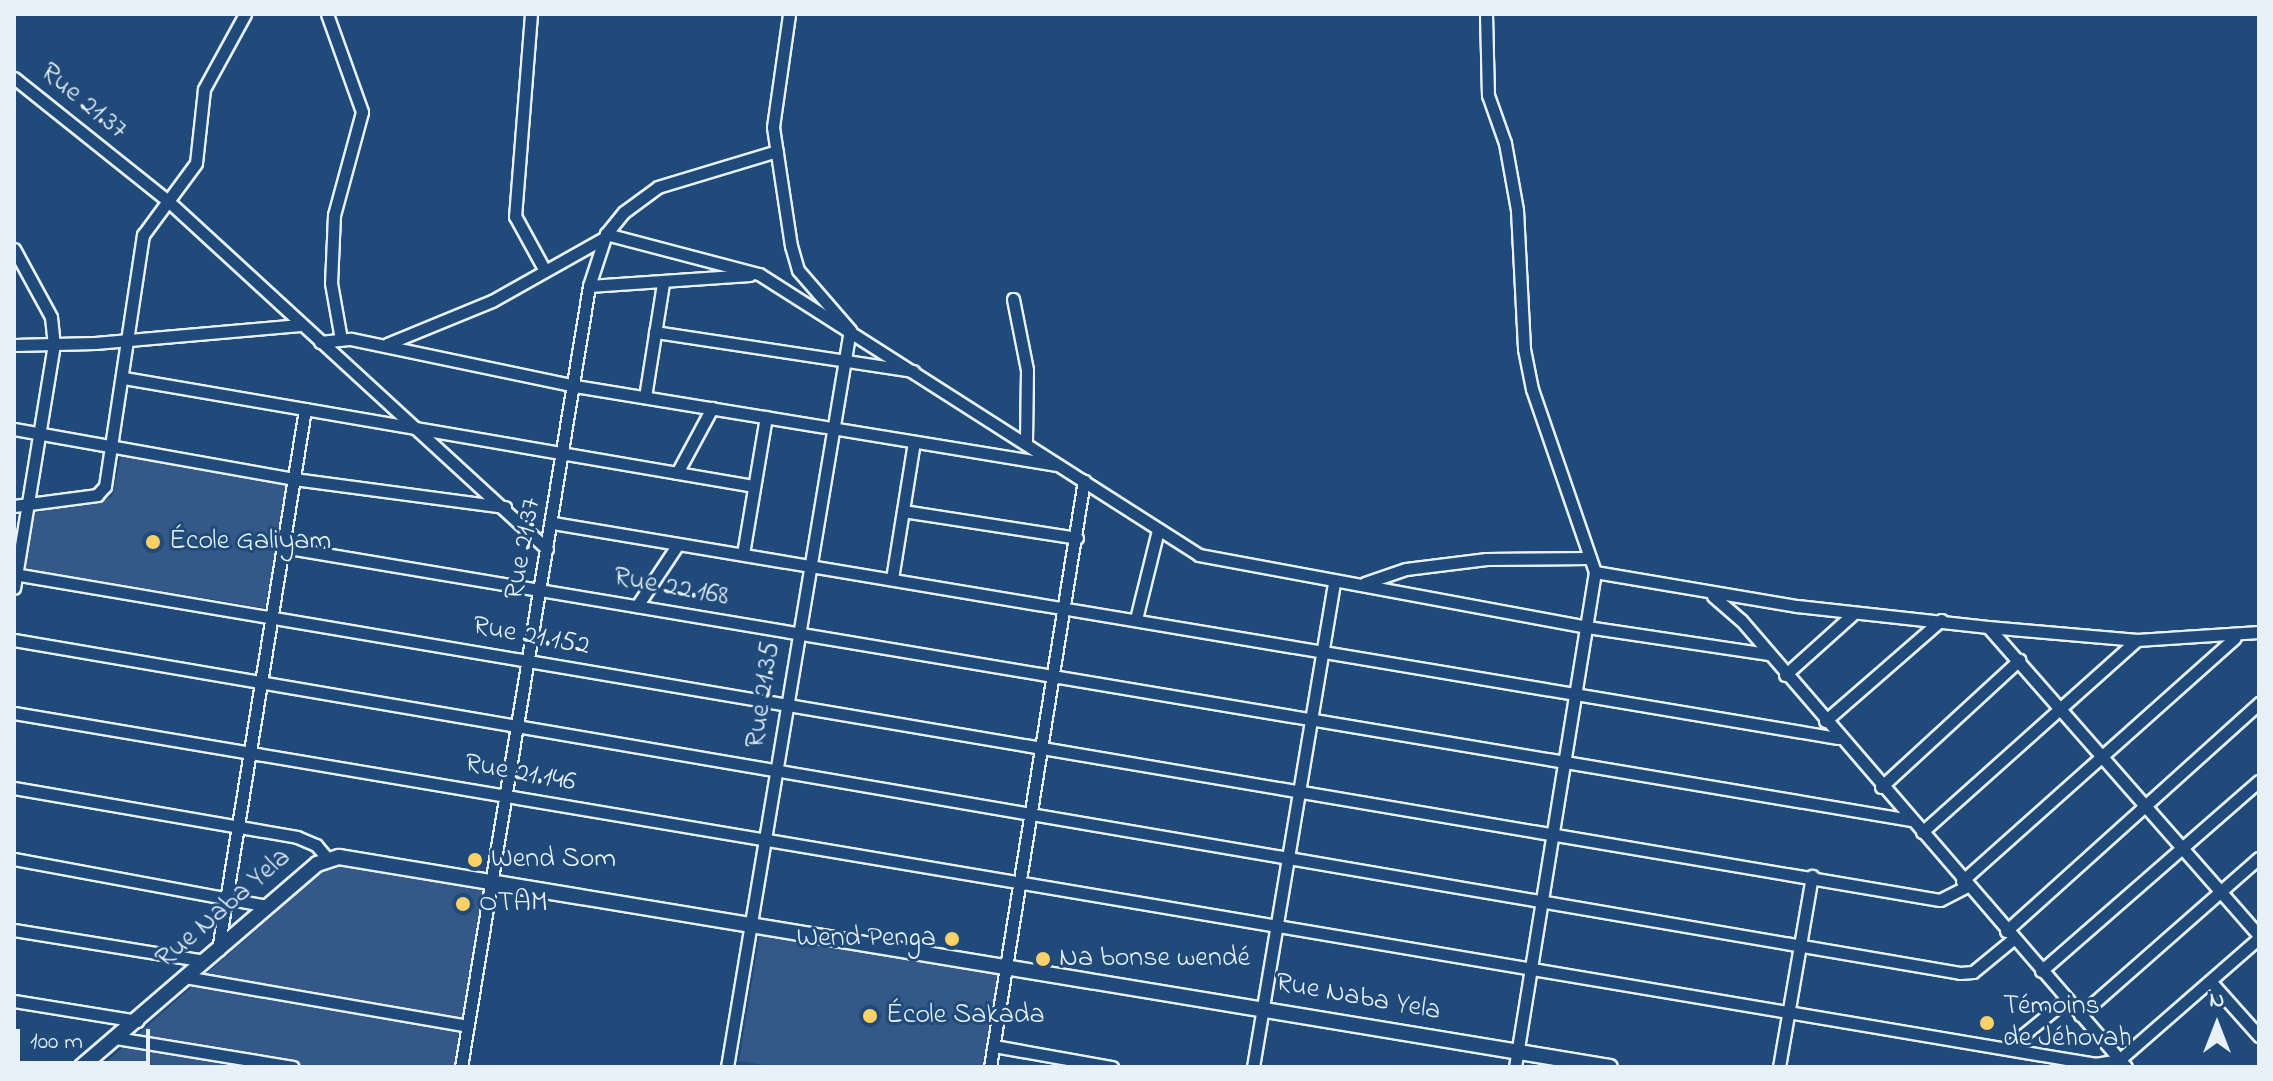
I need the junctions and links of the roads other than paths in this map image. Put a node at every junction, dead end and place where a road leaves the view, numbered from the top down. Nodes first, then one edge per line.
1 (245, 14) edge
2 (327, 14) edge
3 (531, 14) edge
4 (789, 14) edge
5 (1486, 14) edge
6 (14, 78) edge
7 (777, 151) junction
8 (167, 200) junction
9 (606, 236) junction
10 (14, 249) edge
11 (544, 269) junction
12 (759, 274) junction
13 (663, 283) junction
14 (589, 286) junction
15 (1013, 299) dead end
16 (300, 325) junction
17 (850, 330) junction
18 (655, 332) junction
19 (341, 339) junction
20 (126, 340) junction
21 (320, 342) junction
22 (54, 344) junction
23 (14, 345) edge
24 (383, 345) junction
25 (845, 360) junction
26 (918, 371) junction
27 (124, 378) junction
28 (575, 386) junction
29 (645, 397) junction
30 (712, 408) junction
31 (305, 409) junction
32 (766, 417) junction
33 (415, 428) junction
34 (833, 428) junction
35 (14, 429) edge
36 (39, 433) junction
37 (914, 442) junction
38 (1026, 443) junction
39 (113, 449) junction
40 (565, 454) junction
41 (1061, 466) junction
42 (677, 473) junction
43 (294, 479) junction
44 (1084, 480) junction
45 (753, 486) junction
46 (28, 505) junction
47 (14, 506) edge
48 (505, 507) junction
49 (903, 511) junction
50 (553, 523) junction
51 (1158, 530) junction
52 (1077, 538) junction
53 (678, 544) junction
54 (283, 547) junction
55 (547, 549) junction
56 (743, 554) junction
57 (1590, 558) junction
58 (809, 565) junction
59 (1595, 572) junction
60 (15, 575) edge
61 (892, 579) junction
62 (1334, 581) junction
63 (1364, 583) junction
64 (14, 588) edge
65 (540, 591) junction
66 (1706, 592) junction
67 (637, 606) junction
68 (1066, 608) junction
69 (1854, 613) junction
70 (272, 615) junction
71 (1136, 619) junction
72 (1941, 620) junction
73 (1587, 627) junction
74 (1988, 627) junction
75 (2259, 632) edge
76 (797, 634) junction
77 (2235, 638) junction
78 (14, 640) edge
79 (2137, 640) junction
80 (1323, 652) junction
81 (1767, 654) junction
82 (2019, 660) junction
83 (528, 661) junction
84 (1785, 675) junction
85 (1051, 678) junction
86 (261, 684) junction
87 (1576, 696) junction
88 (2259, 703) edge
89 (788, 705) junction
90 (2064, 709) junction
91 (14, 713) edge
92 (1311, 720) junction
93 (1825, 721) junction
94 (518, 729) junction
95 (1838, 738) junction
96 (1041, 747) junction
97 (249, 751) junction
98 (2105, 756) junction
99 (1565, 764) junction
100 (777, 772) junction
101 (2259, 781) edge
102 (1881, 787) junction
103 (14, 788) edge
104 (1300, 788) junction
105 (507, 796) junction
106 (2146, 804) junction
107 (1029, 814) junction
108 (1911, 820) junction
109 (239, 824) junction
110 (1922, 832) junction
111 (1553, 833) junction
112 (766, 840) junction
113 (2184, 847) junction
114 (327, 858) junction
115 (1288, 858) junction
116 (2259, 858) edge
117 (14, 859) edge
118 (1812, 876) junction
119 (493, 882) junction
120 (1017, 882) junction
121 (1964, 884) junction
122 (2221, 891) junction
123 (227, 896) junction
124 (1542, 901) junction
125 (267, 906) junction
126 (752, 924) junction
127 (1277, 926) junction
128 (14, 930) edge
129 (2009, 936) junction
130 (2259, 936) edge
131 (1800, 945) junction
132 (218, 951) junction
133 (205, 961) junction
134 (1007, 965) junction
135 (1531, 969) junction
136 (2041, 971) junction
137 (185, 977) junction
138 (2210, 981) junction
139 (2066, 1000) junction
140 (14, 1001) edge
141 (1263, 1008) junction
142 (1789, 1012) junction
143 (2080, 1015) junction
144 (137, 1021) junction
145 (468, 1026) junction
146 (2259, 1036) edge
147 (116, 1038) junction
148 (994, 1046) junction
149 (2007, 1048) junction
150 (1517, 1051) junction
151 (245, 1063) edge
152 (2122, 1063) edge
153 (81, 1067) edge
154 (293, 1067) edge
155 (461, 1067) edge
156 (727, 1067) edge
157 (990, 1067) edge
158 (1112, 1067) edge
159 (1253, 1067) edge
160 (1515, 1067) edge
161 (1610, 1067) edge
162 (1779, 1067) edge

1 - 8 street
2 - 19 street
3 - 11 street
4 - 7 street
5 - 57 street
6 - 8 street, Rue 21.37
7 - 9 street, Rue 21.37
7 - 17 street
8 - 16 street, Rue 21.37
8 - 20 street
9 - 11 street
9 - 12 street
9 - 14 street, Rue 21.37
10 - 22 street
11 - 24 street
12 - 13 street
12 - 17 street
13 - 14 street
13 - 18 street
14 - 28 street, Rue 21.37
15 - 38 street
16 - 20 street
16 - 21 street, Rue 21.37
17 - 25 street, Rue 21.35
17 - 26 street
18 - 25 street
18 - 29 street
19 - 21 street
19 - 24 street
20 - 22 street
20 - 27 street
21 - 33 street, Rue 21.37
22 - 23 street
22 - 36 street
24 - 28 street
25 - 26 street
25 - 34 street, Rue 21.35
26 - 38 street
27 - 31 street
27 - 39 street
28 - 29 street
28 - 40 street, Rue 21.37
29 - 30 street
30 - 32 street
30 - 42 street
31 - 33 street
31 - 43 street
32 - 34 street
32 - 45 street
33 - 40 street
33 - 48 street, Rue 21.37
34 - 37 street
34 - 58 street, Rue 21.35
35 - 36 street
36 - 39 street
36 - 46 street
37 - 41 street
37 - 49 street
38 - 41 street
39 - 43 street
39 - 46 street
40 - 42 street
40 - 50 street, Rue 21.37
41 - 44 street
42 - 45 street
43 - 48 street
43 - 54 street
44 - 51 street
44 - 52 street
45 - 56 street
46 - 47 street
46 - 60 street
48 - 55 street, Rue 21.37
49 - 52 street
49 - 61 street
50 - 53 street
50 - 55 street, Rue 21.37
51 - 62 street
51 - 71 street
52 - 68 street
53 - 56 street
53 - 67 street
54 - 65 street, Rue 22.168
54 - 70 street
55 - 65 street, Rue 21.37
56 - 58 street
57 - 59 street
57 - 63 street
58 - 61 street
58 - 76 street, Rue 21.35
59 - 66 street
59 - 73 street
60 - 64 street
60 - 70 street, Rue 21.152
61 - 68 street
62 - 63 street
62 - 80 street
63 - 73 street
65 - 67 street, Rue 22.168
65 - 83 street, Rue 21.37
66 - 69 street
66 - 81 street
67 - 76 street, Rue 22.168
68 - 71 street
68 - 85 street
69 - 72 street
69 - 84 street
70 - 83 street, Rue 21.152
70 - 86 street
71 - 80 street
72 - 74 street
72 - 93 street
73 - 81 street
73 - 87 street
74 - 79 street
74 - 82 street
75 - 77 street
76 - 85 street, Rue 22.168
76 - 89 street, Rue 21.35
77 - 79 street
77 - 98 street
78 - 86 street
79 - 90 street
80 - 87 street
80 - 92 street
81 - 84 street
82 - 90 street
82 - 102 street
83 - 89 street, Rue 21.152
83 - 94 street, Rue 21.37
84 - 93 street
85 - 92 street, Rue 22.168
85 - 96 street
86 - 94 street
86 - 97 street
87 - 95 street
87 - 99 street
88 - 106 street
89 - 96 street, Rue 21.152
89 - 100 street, Rue 21.35
90 - 98 street
90 - 110 street
91 - 97 street, Rue 21.146
92 - 99 street, Rue 22.168
92 - 104 street
93 - 95 street
94 - 100 street
94 - 105 street, Rue 21.37
95 - 102 street
96 - 104 street, Rue 21.152
96 - 107 street
97 - 105 street, Rue 21.146
97 - 109 street
98 - 106 street
98 - 121 street
99 - 108 street, Rue 22.168
99 - 111 street
100 - 107 street
100 - 112 street, Rue 21.35
101 - 113 street
102 - 108 street
103 - 109 street
104 - 111 street, Rue 21.152
104 - 115 street
105 - 112 street, Rue 21.146
105 - 119 street, Rue 21.37
106 - 113 street
106 - 129 street
107 - 115 street
107 - 120 street
108 - 110 street
109 - 114 street
109 - 123 street
110 - 121 street
111 - 118 street, Rue 21.152
111 - 124 street
112 - 120 street, Rue 21.146
112 - 126 street, Rue 21.35
113 - 122 street
113 - 136 street
114 - 119 street, Rue Naba Yela
114 - 125 street, Rue Naba Yela
115 - 124 street
115 - 127 street
116 - 122 street
117 - 123 street
118 - 121 street, Rue 21.152
118 - 131 street
119 - 126 street, Rue Naba Yela
119 - 145 street, Rue 21.37
120 - 127 street, Rue 21.146
120 - 134 street
121 - 129 street
122 - 130 street
122 - 143 street
123 - 125 street
123 - 132 street
124 - 131 street
124 - 135 street
125 - 132 street, Rue Naba Yela
126 - 134 street, Rue Naba Yela
126 - 156 street, Rue 21.35
127 - 135 street, Rue 21.146
127 - 141 street
128 - 133 street
129 - 131 street
129 - 136 street
130 - 138 street
131 - 142 street
132 - 133 street, Rue Naba Yela
133 - 137 street, Rue Naba Yela
134 - 141 street, Rue Naba Yela
134 - 148 street
135 - 142 street, Rue 21.146
135 - 150 street
136 - 139 street
137 - 144 street, Rue Naba Yela
137 - 145 street
138 - 146 street
138 - 152 street
139 - 143 street
139 - 149 street
140 - 144 street
141 - 150 street, Rue Naba Yela
141 - 159 street
142 - 149 street, Rue 21.146
142 - 162 street
143 - 152 street
144 - 147 street, Rue Naba Yela
145 - 155 street, Rue 21.37
147 - 151 street
147 - 153 street, Rue Naba Yela
148 - 157 street
148 - 158 street
149 - 152 street, Rue 21.146
150 - 160 street
150 - 161 street, Rue Naba Yela
151 - 154 street

